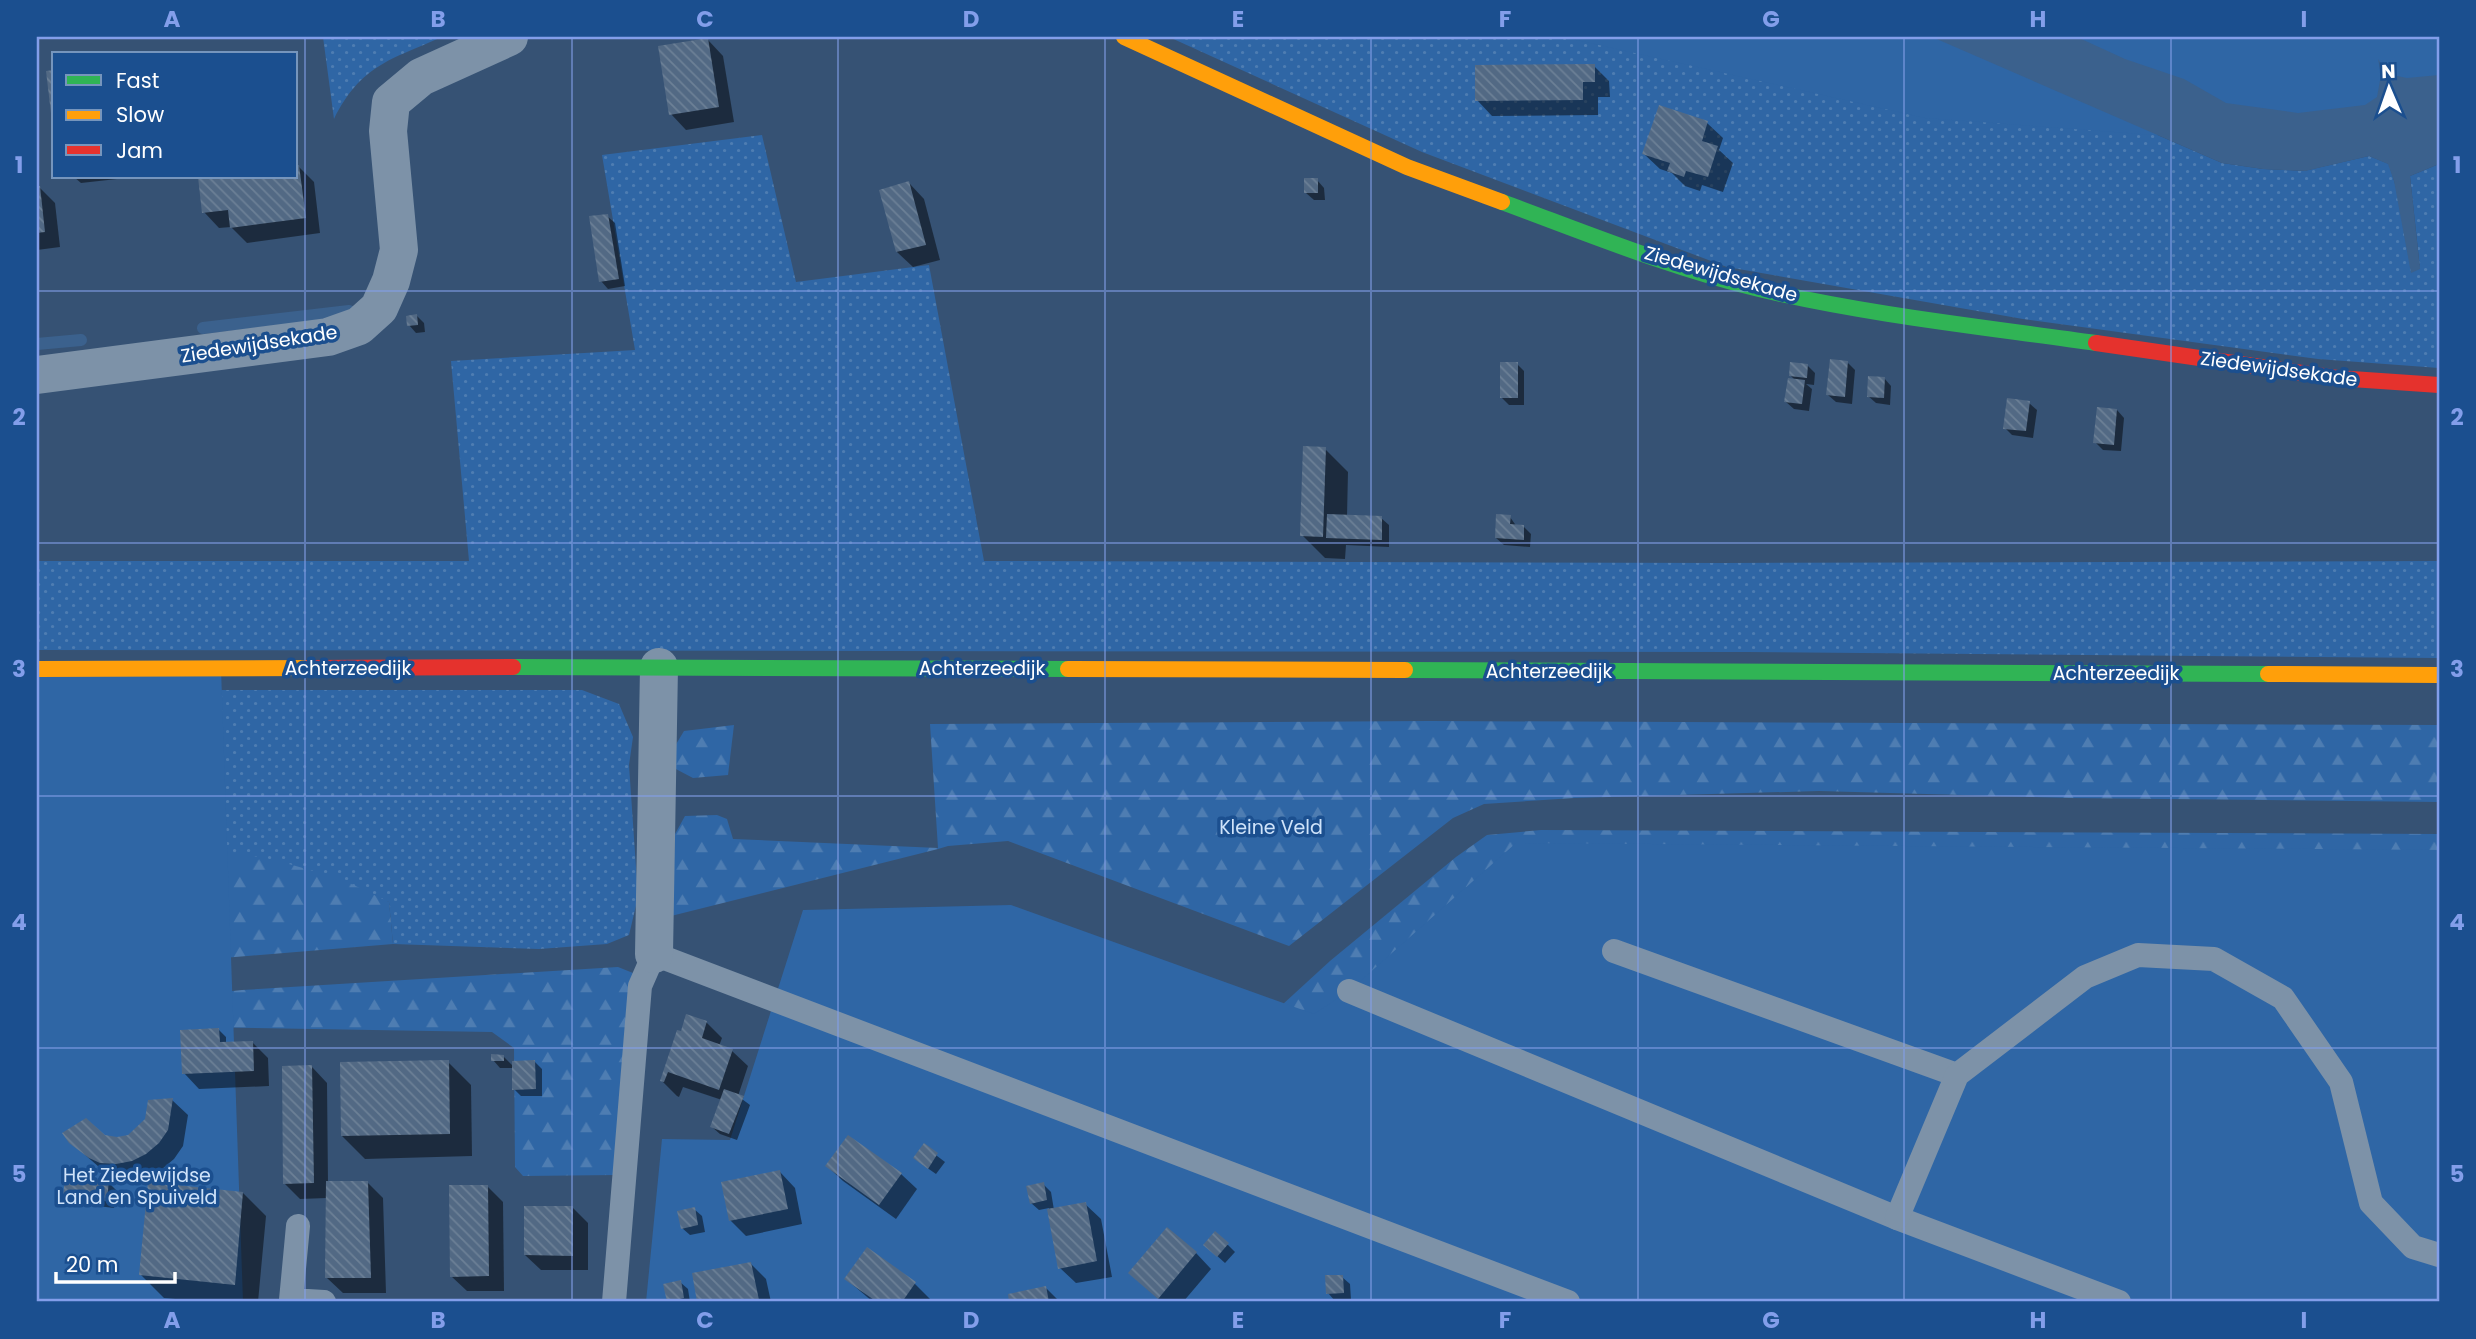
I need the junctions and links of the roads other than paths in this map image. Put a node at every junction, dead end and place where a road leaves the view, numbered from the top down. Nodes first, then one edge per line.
1 (509, 37) edge
2 (1124, 37) edge
3 (37, 375) edge
4 (2439, 385) edge
5 (659, 667) junction
6 (37, 668) edge
7 (2439, 675) edge
8 (1614, 951) dead end
9 (654, 954) junction
10 (1349, 991) dead end
11 (1957, 1075) junction
12 (1897, 1218) junction
13 (298, 1226) dead end
14 (2439, 1255) edge
15 (324, 1302) edge
16 (614, 1302) edge
17 (1568, 1302) edge
18 (2119, 1302) edge

1 - 3 street, Ziedewijdsekade
2 - 4 main road, Ziedewijdsekade
5 - 6 main road, Achterzeedijk
5 - 7 main road, Achterzeedijk
5 - 9 street
8 - 11 lane
9 - 16 lane
9 - 17 lane
10 - 12 lane
11 - 12 lane
11 - 14 lane
12 - 18 lane
13 - 15 lane

